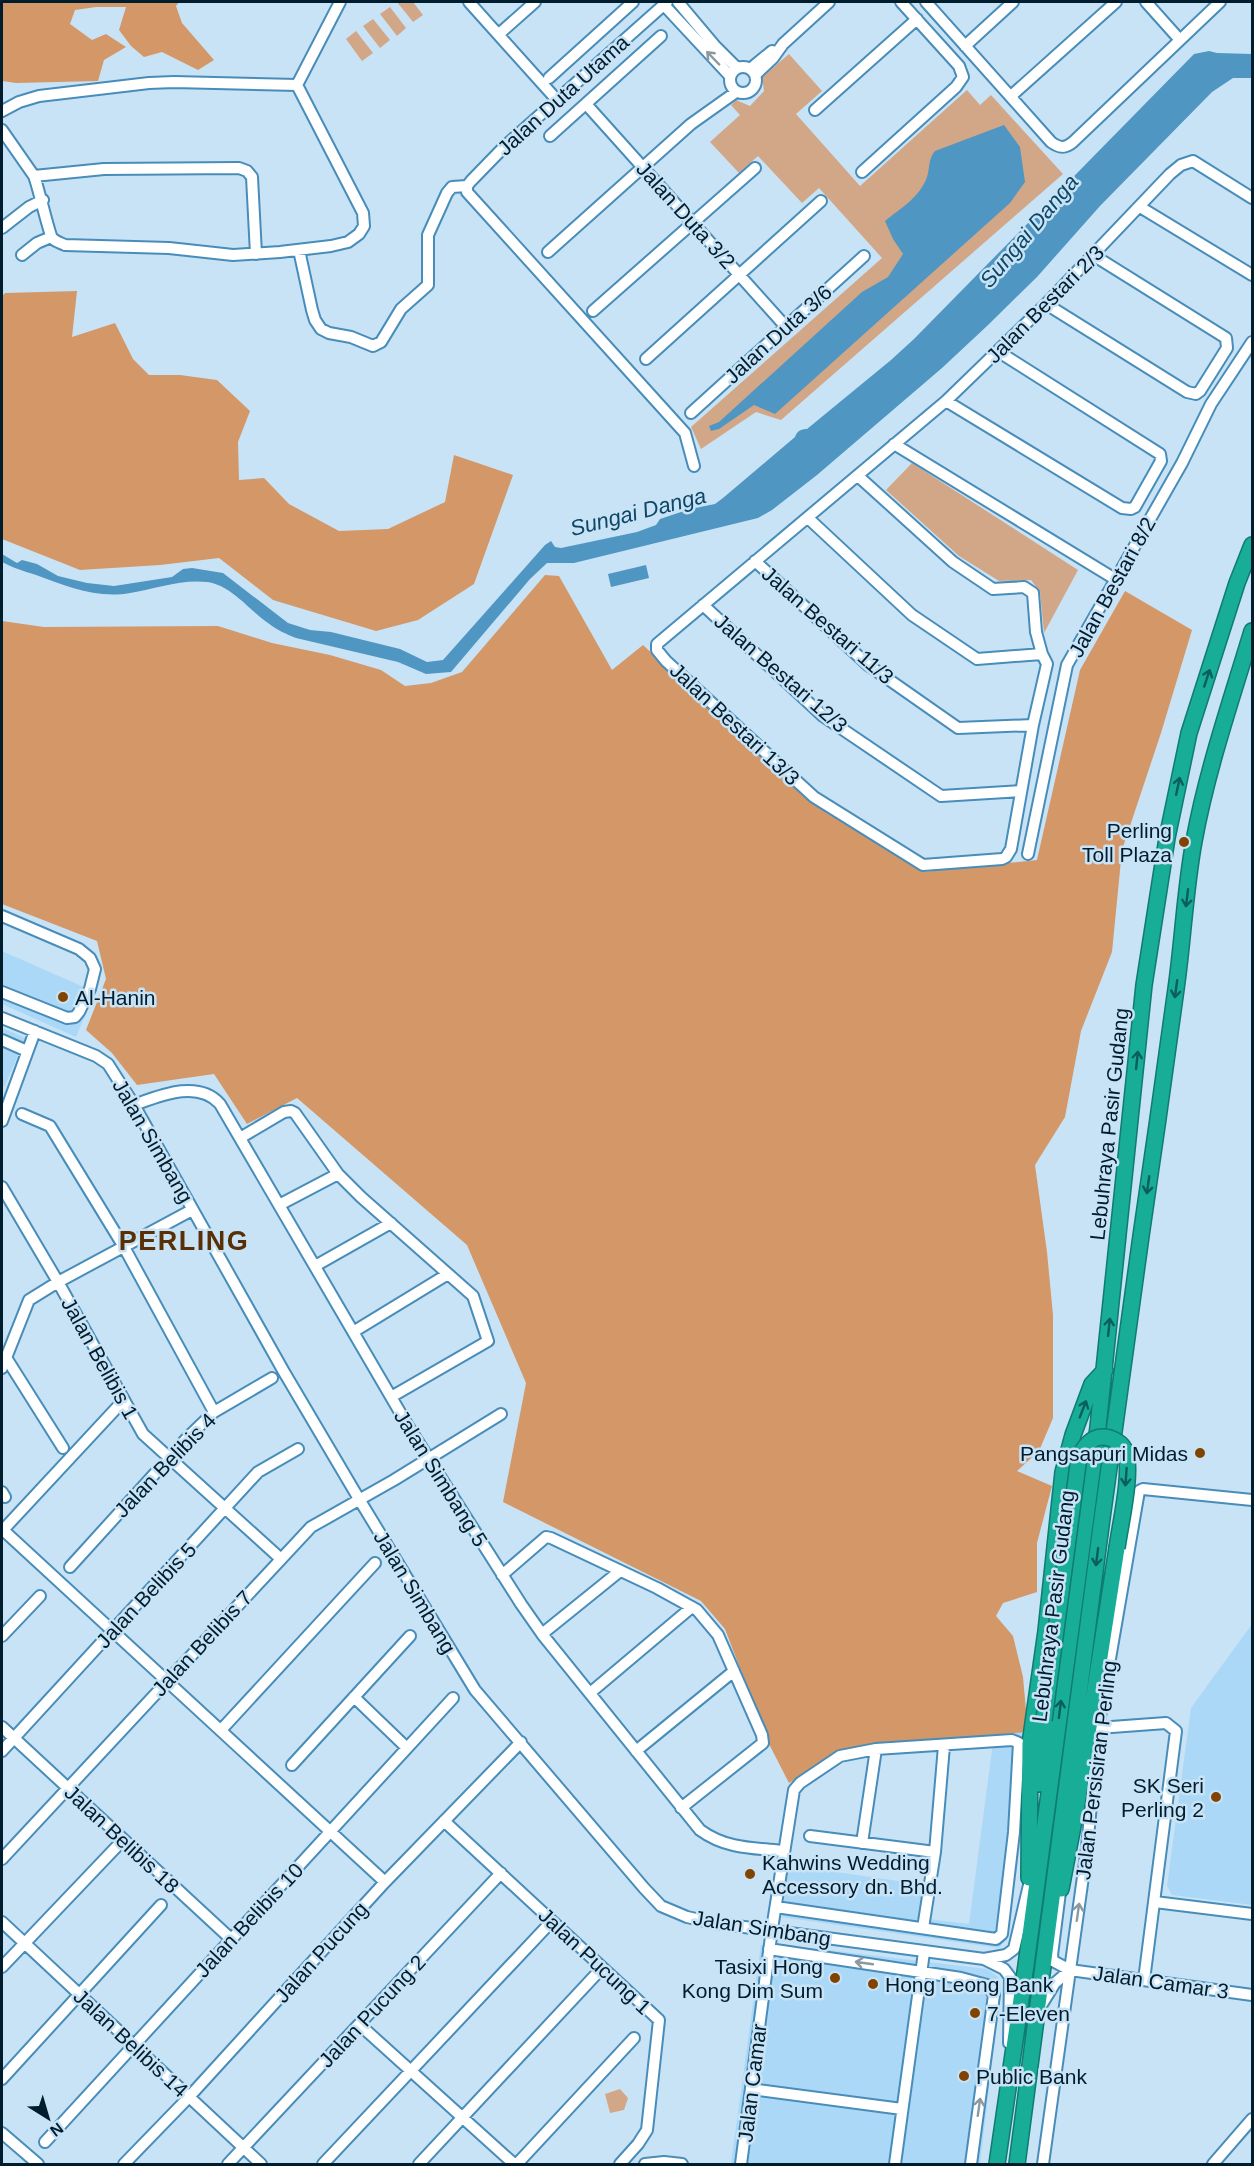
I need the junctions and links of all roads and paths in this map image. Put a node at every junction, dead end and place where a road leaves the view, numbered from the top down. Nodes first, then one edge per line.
1 (340, 2) edge
2 (469, 2) edge
3 (535, 2) edge
4 (633, 2) edge
5 (678, 2) edge
6 (829, 2) edge
7 (901, 2) edge
8 (926, 2) edge
9 (1013, 2) edge
10 (1116, 2) edge
11 (1146, 2) edge
12 (1220, 2) edge
13 (665, 3) edge
14 (917, 19) junction
15 (499, 34) junction
16 (661, 36) dead end
17 (1180, 40) junction
18 (964, 46) junction
19 (752, 72) junction
20 (549, 78) dead end
21 (733, 81) junction
22 (297, 85) junction
23 (1011, 96) junction
24 (557, 100) junction
25 (586, 104) junction
26 (815, 110) dead end
27 (2, 111) edge
28 (3, 134) edge
29 (550, 136) dead end
30 (643, 168) junction
31 (755, 168) dead end
32 (862, 172) dead end
33 (34, 176) junction
34 (467, 189) junction
35 (1252, 198) edge
36 (43, 200) junction
37 (821, 201) dead end
38 (1140, 207) junction
39 (693, 223) junction
40 (2, 228) edge
41 (51, 237) junction
42 (299, 249) junction
43 (548, 252) dead end
44 (256, 254) junction
45 (22, 255) dead end
46 (1094, 255) junction
47 (864, 256) dead end
48 (739, 274) junction
49 (1252, 275) edge
50 (1046, 304) junction
51 (593, 311) dead end
52 (786, 327) junction
53 (1252, 342) edge
54 (999, 352) junction
55 (646, 359) dead end
56 (946, 401) junction
57 (691, 413) dead end
58 (894, 444) junction
59 (694, 466) dead end
60 (858, 476) junction
61 (808, 518) junction
62 (1252, 545) edge
63 (755, 561) junction
64 (1115, 579) junction
65 (704, 605) junction
66 (1252, 631) edge
67 (1041, 654) junction
68 (1033, 725) junction
69 (1021, 791) junction
70 (1028, 854) dead end
71 (2, 916) edge
72 (2, 992) edge
73 (2, 1018) edge
74 (35, 1030) junction
75 (2, 1040) edge
76 (27, 1051) junction
77 (134, 1105) junction
78 (22, 1114) dead end
79 (2, 1121) edge
80 (240, 1138) junction
81 (338, 1174) junction
82 (2, 1187) edge
83 (279, 1205) junction
84 (192, 1210) junction
85 (391, 1223) junction
86 (124, 1247) junction
87 (315, 1266) junction
88 (448, 1274) junction
89 (58, 1281) junction
90 (353, 1332) junction
91 (5, 1356) junction
92 (2, 1368) edge
93 (1105, 1370) junction
94 (272, 1378) dead end
95 (391, 1397) junction
96 (123, 1401) junction
97 (214, 1412) junction
98 (501, 1414) dead end
99 (63, 1448) dead end
100 (298, 1449) dead end
101 (168, 1458) junction
102 (428, 1458) junction
103 (358, 1499) junction
104 (1252, 1500) edge
105 (225, 1509) junction
106 (2, 1530) edge
107 (280, 1559) junction
108 (375, 1563) dead end
109 (70, 1567) dead end
110 (620, 1571) junction
111 (502, 1575) junction
112 (40, 1596) dead end
113 (692, 1607) junction
114 (111, 1632) junction
115 (542, 1634) junction
116 (2, 1636) edge
117 (410, 1636) dead end
118 (734, 1671) junction
119 (166, 1681) junction
120 (590, 1694) junction
121 (354, 1697) junction
122 (453, 1698) dead end
123 (2, 1727) edge
124 (1098, 1728) junction
125 (221, 1731) junction
126 (14, 1738) junction
127 (521, 1742) junction
128 (944, 1746) junction
129 (406, 1748) junction
130 (876, 1749) junction
131 (2, 1751) edge
132 (636, 1751) junction
133 (292, 1765) dead end
134 (67, 1789) junction
135 (681, 1808) junction
136 (444, 1821) junction
137 (330, 1831) junction
138 (810, 1836) dead end
139 (123, 1840) junction
140 (1031, 1840) junction
141 (862, 1843) junction
142 (784, 1851) junction
143 (935, 1852) junction
144 (2, 1859) edge
145 (501, 1873) junction
146 (385, 1882) junction
147 (1029, 1884) junction
148 (1060, 1892) junction
149 (1155, 1902) junction
150 (161, 1905) dead end
151 (776, 1907) junction
152 (1252, 1914) edge
153 (1049, 1916) junction
154 (552, 1921) junction
155 (2, 1922) edge
156 (923, 1928) junction
157 (772, 1929) junction
158 (231, 1939) junction
159 (23, 1943) junction
160 (770, 1949) junction
161 (906, 1949) junction
162 (924, 1952) junction
163 (938, 1953) junction
164 (984, 1959) junction
165 (1026, 1965) junction
166 (2, 1967) edge
167 (602, 1968) junction
168 (1070, 1970) junction
169 (921, 1972) junction
170 (1144, 1980) junction
171 (80, 1995) junction
172 (1252, 1995) edge
173 (1039, 2010) junction
174 (360, 2025) junction
175 (634, 2038) dead end
176 (134, 2045) junction
177 (411, 2072) junction
178 (1009, 2074) junction
179 (2, 2079) edge
180 (751, 2089) junction
181 (189, 2097) junction
182 (902, 2109) junction
183 (462, 2117) junction
184 (1252, 2119) edge
185 (2, 2133) edge
186 (45, 2142) dead end
187 (243, 2148) junction
188 (629, 2156) junction
189 (38, 2164) edge
190 (124, 2164) edge
191 (228, 2164) edge
192 (261, 2164) edge
193 (323, 2164) edge
194 (419, 2164) edge
195 (515, 2164) edge
196 (620, 2164) edge
197 (639, 2164) edge
198 (645, 2164) edge
199 (682, 2164) edge
200 (741, 2164) edge
201 (895, 2164) edge
202 (971, 2164) edge
203 (997, 2164) edge
204 (1017, 2164) edge
205 (1043, 2164) edge
206 (1213, 2164) edge

1 - 22 street
2 - 15 street
3 - 15 street
4 - 20 street
5 - 21 street
6 - 19 street
7 - 14 street
8 - 18 street
9 - 18 street
10 - 23 street
11 - 17 street
12 - 17 street
21 -> 13 street
13 - 24 street, Jalan Duta Utama
14 - 26 street
14 - 32 street
15 - 24 street
16 - 25 street
17 - 23 street
18 - 23 street
19 - 21 street
19 - 21 street
21 - 30 street
22 - 27 street
22 - 42 street
24 - 34 street, Jalan Duta Utama
25 - 29 street
25 - 30 street, Jalan Duta 3/2
28 - 33 street
30 - 39 street, Jalan Duta 3/2
30 - 43 street
31 - 39 street
33 - 36 street
33 - 44 street
34 - 42 street, Jalan Duta Utama
34 - 59 street
35 - 38 street, Jalan Bestari 2/3
36 - 40 street
36 - 41 street
37 - 48 street
38 - 46 street, Jalan Bestari 2/3
38 - 49 street
39 - 48 street, Jalan Duta 3/2
39 - 51 street
41 - 44 street
41 - 45 street
42 - 44 street
46 - 50 street, Jalan Bestari 2/3
46 - 50 street
47 - 52 street, Jalan Duta 3/6
48 - 52 street, Jalan Duta 3/2
48 - 55 street
50 - 54 street, Jalan Bestari 2/3
52 - 57 street, Jalan Duta 3/6
53 - 64 street, Jalan Bestari 8/2
54 - 56 street, Jalan Bestari 2/3
54 - 56 street
56 - 58 street, Jalan Bestari 2/3
58 - 60 street, Jalan Bestari 13/3
58 - 64 street
60 - 61 street, Jalan Bestari 13/3
60 - 67 street
61 - 63 street, Jalan Bestari 13/3
61 - 67 street
93 -> 62 highway, Lebuhraya Pasir Gudang
63 - 65 street, Jalan Bestari 13/3
63 - 68 street, Jalan Bestari 11/3
64 - 70 street, Jalan Bestari 8/2
65 - 69 street, Jalan Bestari 12/3
65 - 69 street, Jalan Bestari 13/3
66 -> 153 highway, Lebuhraya Pasir Gudang
67 - 68 street
68 - 69 street
71 - 72 street
73 - 74 street, Jalan Simbang
74 - 76 street
74 - 77 street, Jalan Simbang
75 - 76 street
76 - 79 street
77 - 80 street, Jalan Simbang 5
77 - 84 street, Jalan Simbang
78 - 86 street
80 - 81 street
80 - 83 street, Jalan Simbang 5
81 - 83 street
81 - 85 street
82 - 89 street, Jalan Belibis 1
83 - 87 street, Jalan Simbang 5
84 - 86 street
84 - 103 street, Jalan Simbang
85 - 87 street
85 - 88 street
86 - 89 street
86 - 97 street
87 - 90 street, Jalan Simbang 5
88 - 90 street
88 - 95 street
89 - 91 street
89 - 96 street, Jalan Belibis 1
90 - 95 street, Jalan Simbang 5
91 - 92 street
91 - 99 street
140 -> 93 highway
165 -> 93 highway, Lebuhraya Pasir Gudang
94 - 97 street, Jalan Belibis 4
95 - 102 street, Jalan Simbang 5
96 - 101 street, Jalan Belibis 1
96 - 106 street
97 - 101 street, Jalan Belibis 4
98 - 102 street, Jalan Belibis 7
100 - 105 street, Jalan Belibis 5
101 - 105 street, Jalan Belibis 1
101 - 109 street, Jalan Belibis 4
102 - 103 street, Jalan Belibis 7
102 - 111 street, Jalan Simbang 5
103 - 107 street, Jalan Belibis 7
103 - 127 street, Jalan Simbang
104 - 124 street, Jalan Persisiran Perling
105 - 107 street, Jalan Belibis 1
105 - 114 street, Jalan Belibis 5
106 - 114 street
107 - 119 street, Jalan Belibis 7
108 - 125 street
110 - 111 street
110 - 113 street
110 - 115 street
111 - 115 street, Jalan Simbang 5
112 - 116 street
113 - 118 street
113 - 120 street
114 - 119 street
114 - 126 street, Jalan Belibis 5
115 - 120 street, Jalan Simbang 5
117 - 121 street
118 - 132 street
118 - 135 street
119 - 125 street
119 - 134 street, Jalan Belibis 7
120 - 132 street, Jalan Simbang 5
121 - 129 street
121 - 133 street
122 - 129 street, Jalan Belibis 10
123 - 126 street, Jalan Belibis 18
124 - 149 street
168 -> 124 street, Jalan Persisiran Perling
125 - 137 street
126 - 131 street, Jalan Belibis 5
126 - 134 street, Jalan Belibis 18
127 - 136 street, Jalan Pucung
127 - 157 street, Jalan Simbang
128 - 130 street
128 - 143 street
128 - 156 street
129 - 137 street, Jalan Belibis 10
130 - 141 street
130 - 142 street, Jalan Camar
132 - 135 street, Jalan Simbang 5
134 - 139 street, Jalan Belibis 18
134 - 144 street, Jalan Belibis 7
135 - 142 street, Jalan Simbang 5
136 - 145 street, Jalan Pucung 1
136 - 146 street, Jalan Pucung
137 - 146 street
137 - 158 street, Jalan Belibis 10
138 - 141 street
139 - 158 street, Jalan Belibis 18
139 - 159 street
140 - 147 highway
140 -> 148 highway, bridge
141 - 143 street
142 - 151 street, Jalan Camar
143 - 156 street
145 - 154 street, Jalan Pucung 1
145 - 174 street, Jalan Pucung 2
146 - 181 street, Jalan Pucung
147 - 164 street
147 - 165 highway
148 - 153 highway
148 - 168 street
149 - 152 street
149 - 170 street
150 - 171 street
151 - 156 street
151 - 157 street, Jalan Camar
153 - 173 highway, Lebuhraya Pasir Gudang
154 - 167 street, Jalan Pucung 1
154 - 177 street
155 - 159 street, Jalan Belibis 14
157 - 160 street, Jalan Camar
157 - 161 street, Jalan Simbang
158 - 176 street, Jalan Belibis 10
159 - 166 street
159 - 171 street, Jalan Belibis 14
169 -> 160 street
160 - 180 street, Jalan Camar
161 - 162 street, Jalan Simbang
161 - 169 street
162 - 163 street, Jalan Simbang
162 - 169 street
163 - 164 street, Jalan Simbang
163 - 169 street
164 - 178 street
165 - 178 highway, Lebuhraya Pasir Gudang
167 - 183 street
167 - 188 street, Jalan Pucung 1
168 - 170 street, Jalan Camar 3
168 - 173 street
168 - 205 street, Jalan Persisiran Perling
169 - 182 street
202 -> 169 street
170 - 172 street, Jalan Camar 3
171 - 176 street, Jalan Belibis 14
171 - 179 street
173 - 204 highway, Lebuhraya Pasir Gudang
174 - 177 street
174 - 187 street, Jalan Pucung 2
175 - 195 street
176 - 181 street, Jalan Belibis 14
176 - 186 street, Jalan Belibis 10
177 - 183 street
177 - 193 street
178 - 203 highway, Lebuhraya Pasir Gudang
180 - 182 street
180 - 200 street, Jalan Camar
181 - 187 street, Jalan Belibis 14
181 - 190 street, Jalan Pucung
182 - 201 street
183 - 194 street
183 - 195 street
184 - 206 street
185 - 189 street
187 - 191 street, Jalan Pucung 2
187 - 192 street, Jalan Belibis 14
188 - 196 street, Jalan Pucung 1
188 - 197 street
198 - 199 street

